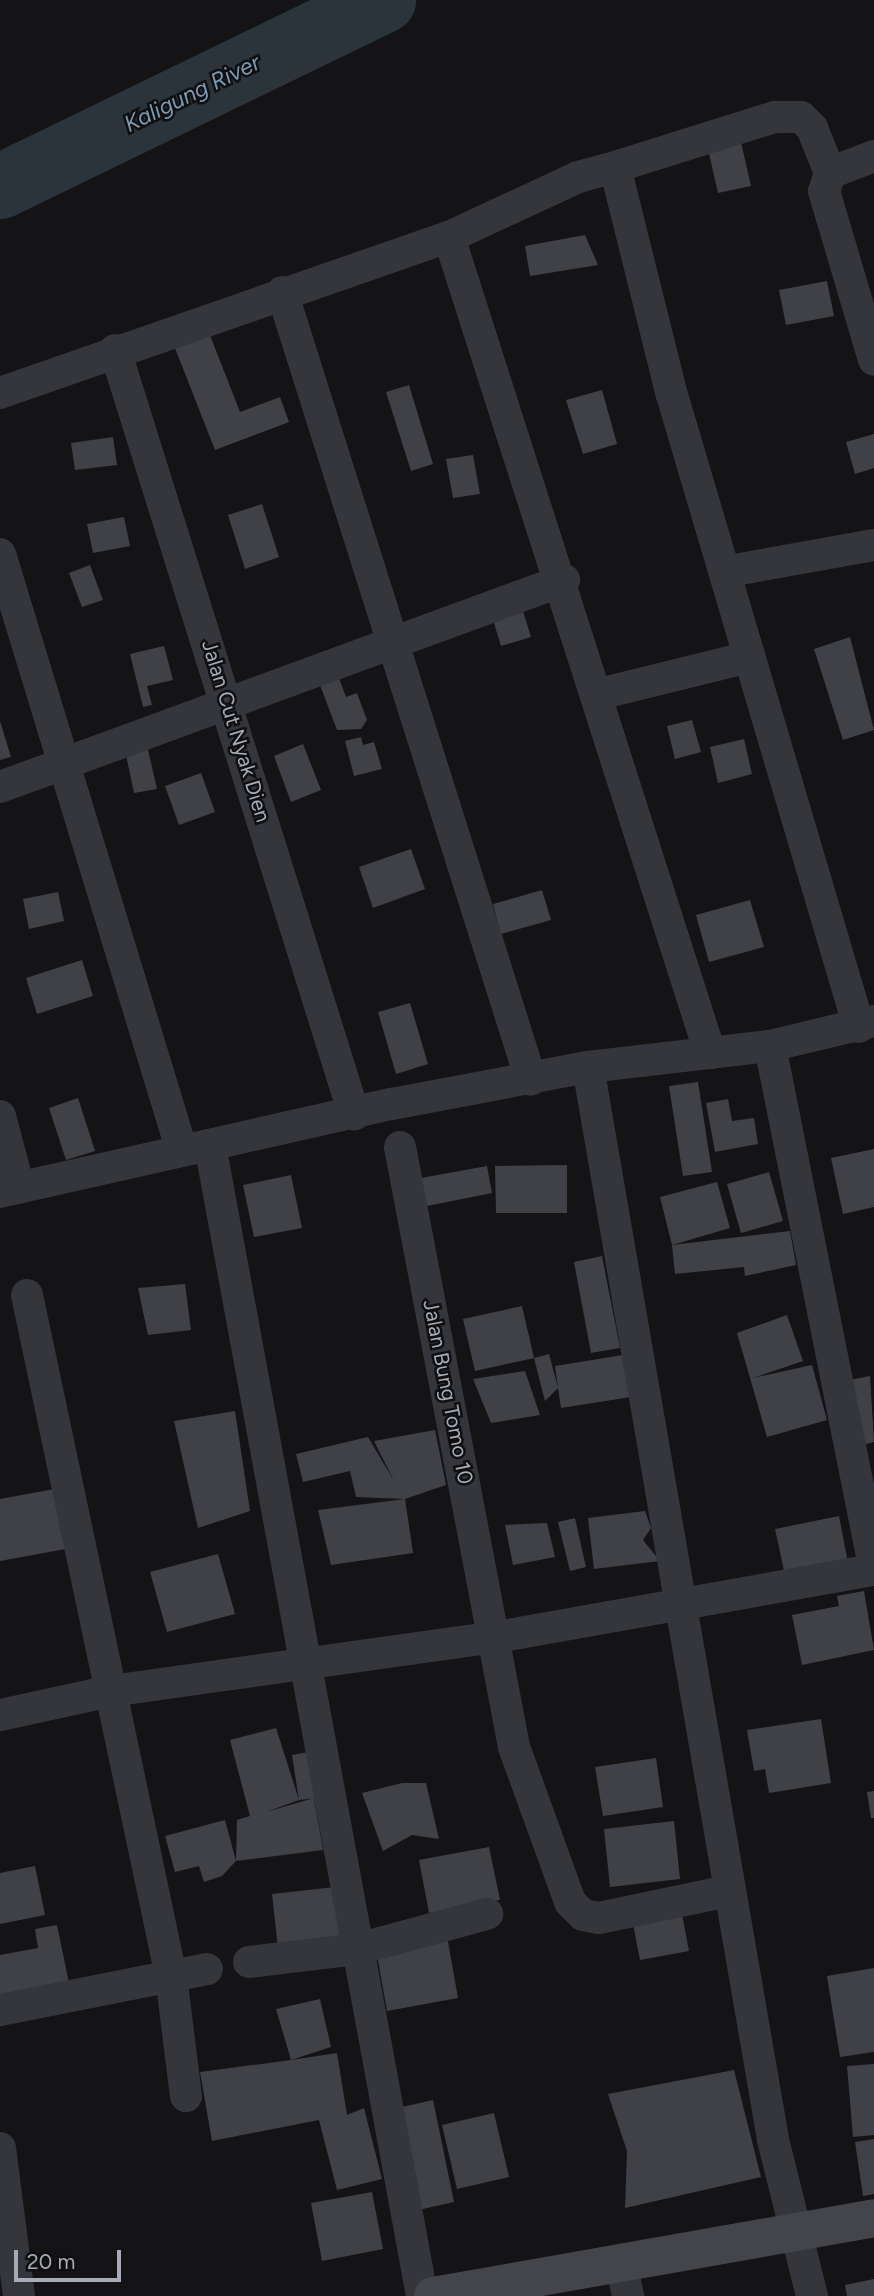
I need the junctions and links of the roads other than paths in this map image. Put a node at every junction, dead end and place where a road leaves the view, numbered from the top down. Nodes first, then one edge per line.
1 (874, 156) edge
2 (615, 167) junction
3 (830, 173) junction
4 (449, 237) junction
5 (282, 292) junction
6 (115, 351) junction
7 (874, 359) edge
8 (0, 393) edge
9 (874, 545) edge
10 (0, 554) edge
11 (729, 571) junction
12 (564, 580) junction
13 (392, 643) junction
14 (750, 657) junction
15 (600, 694) junction
16 (229, 704) junction
17 (64, 763) junction
18 (0, 787) edge
19 (867, 1024) edge
20 (770, 1046) junction
21 (710, 1053) junction
22 (587, 1067) junction
23 (530, 1080) junction
24 (354, 1114) junction
25 (0, 1115) edge
26 (400, 1147) dead end
27 (196, 1148) junction
28 (9, 1190) edge
29 (27, 1295) dead end
30 (874, 1568) edge
31 (684, 1605) junction
32 (497, 1637) junction
33 (304, 1665) junction
34 (111, 1691) junction
35 (0, 1715) edge
36 (728, 1891) junction
37 (487, 1914) dead end
38 (358, 1949) junction
39 (249, 1962) dead end
40 (207, 1969) dead end
41 (171, 1976) junction
42 (0, 2010) edge
43 (186, 2096) dead end
44 (0, 2148) edge
45 (874, 2218) edge
46 (797, 2234) junction
47 (625, 2280) edge
48 (19, 2296) edge
49 (422, 2296) edge
50 (433, 2296) edge
51 (812, 2296) edge

1 - 3 street
2 - 3 street
2 - 4 street
2 - 11 street
3 - 7 street
4 - 5 street
4 - 12 street
5 - 6 street
5 - 13 street
6 - 8 street
6 - 16 street, Jalan Cut Nyak Dien
9 - 11 street
10 - 17 street
11 - 14 street
12 - 13 street
12 - 15 street
13 - 16 street
13 - 23 street
14 - 15 street
14 - 19 street
15 - 21 street
16 - 17 street
16 - 24 street, Jalan Cut Nyak Dien
17 - 18 street
17 - 27 street
19 - 20 street
20 - 21 street
20 - 30 street
21 - 22 street
22 - 23 street
22 - 31 street
23 - 24 street
24 - 27 street
25 - 28 street
26 - 32 street, Jalan Bung Tomo 10
27 - 28 street
27 - 33 street
29 - 34 street
30 - 31 street
31 - 32 street
31 - 36 street
32 - 33 street
32 - 36 street, Jalan Bung Tomo 10
33 - 34 street
33 - 38 street
34 - 35 street
34 - 41 street
36 - 46 street
37 - 38 street
38 - 39 street
38 - 49 street
40 - 41 street
41 - 42 street
41 - 43 street
44 - 48 street
45 - 46 main road
46 - 47 main road
46 - 51 street
47 - 50 main road

